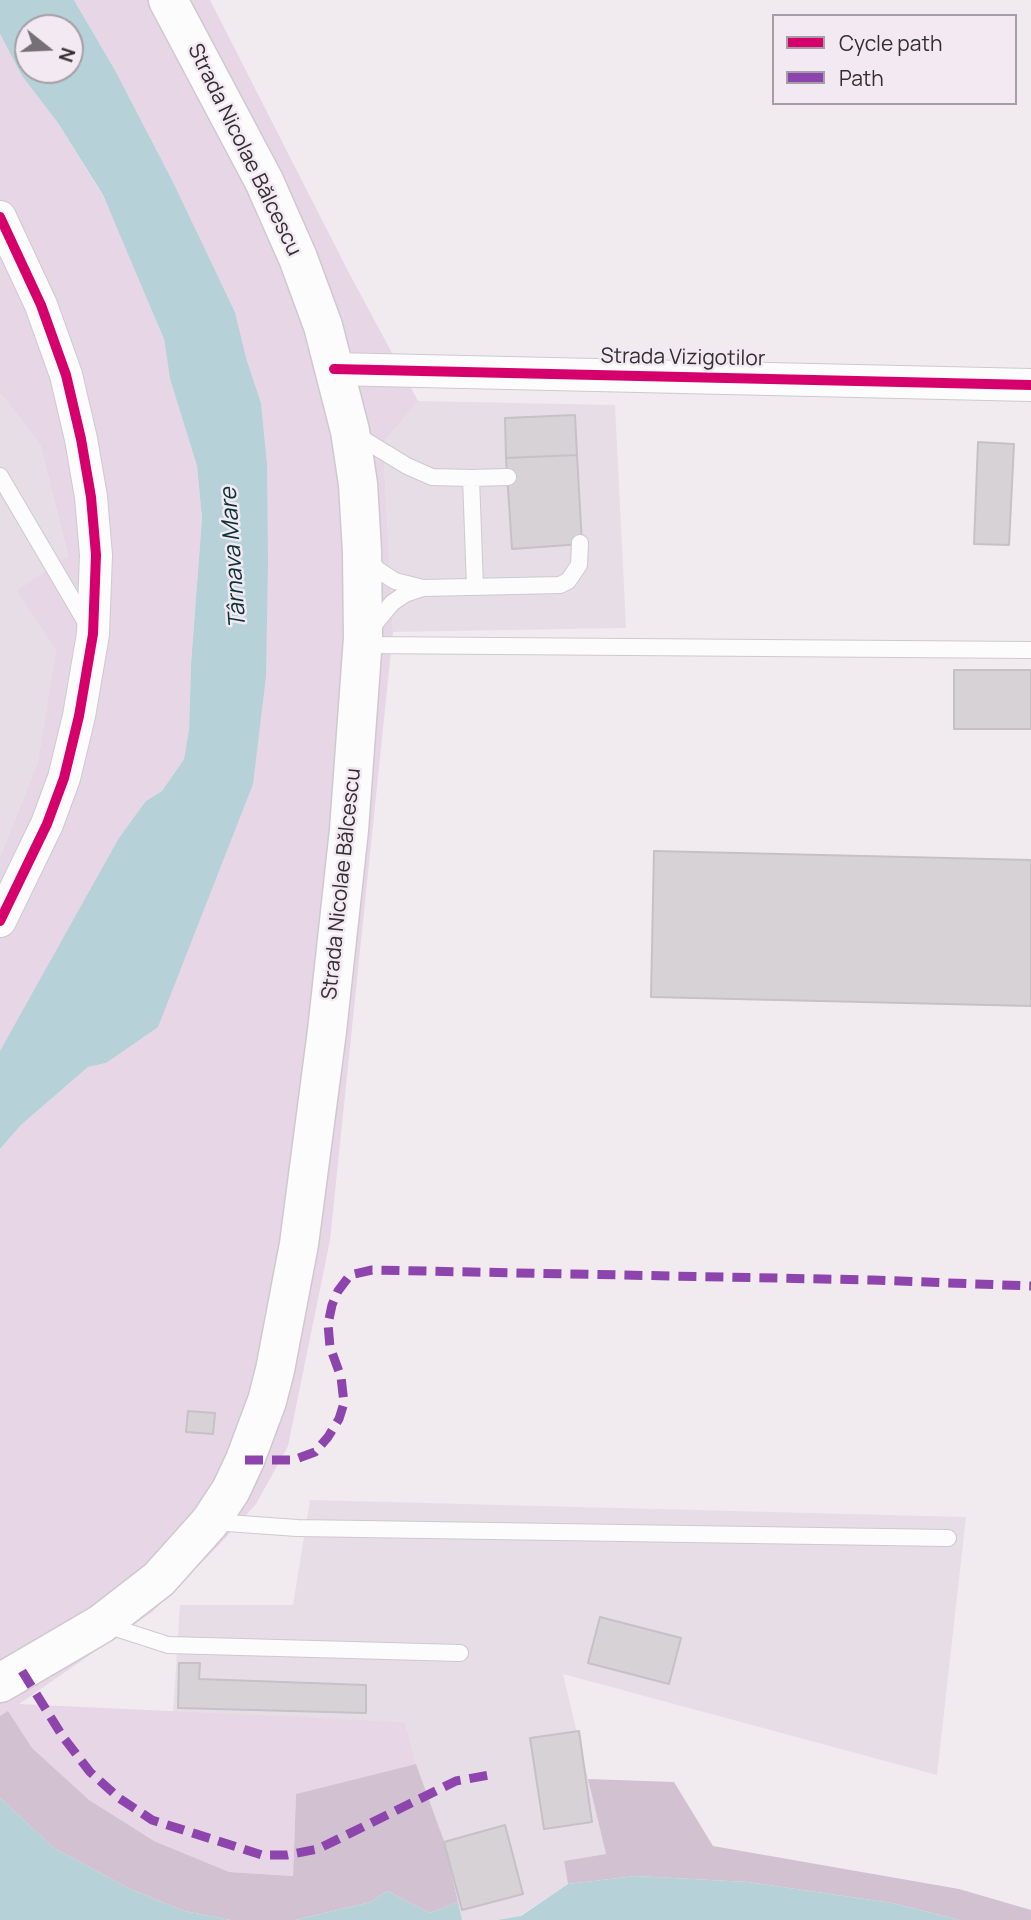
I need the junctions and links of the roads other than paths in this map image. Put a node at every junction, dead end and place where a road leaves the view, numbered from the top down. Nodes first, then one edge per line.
1 (168, 0) edge
2 (0, 217) edge
3 (334, 369) junction
4 (1031, 385) edge
5 (350, 431) junction
6 (0, 476) edge
7 (508, 477) dead end
8 (471, 478) junction
9 (580, 543) dead end
10 (362, 551) junction
11 (475, 587) junction
12 (422, 588) junction
13 (93, 634) junction
14 (363, 642) junction
15 (1031, 650) edge
16 (0, 921) edge
17 (210, 1522) junction
18 (948, 1538) dead end
19 (101, 1624) junction
20 (460, 1653) dead end
21 (0, 1683) edge

1 - 3 main road, Strada Nicolae Bălcescu
2 - 13 street
3 - 4 street, Strada Vizigotilor
3 - 5 main road, Strada Nicolae Bălcescu
5 - 8 lane
5 - 10 main road, Strada Nicolae Bălcescu
6 - 13 lane
7 - 8 lane
8 - 11 lane
9 - 11 lane
10 - 12 lane
10 - 14 main road, Strada Nicolae Bălcescu
11 - 12 lane
12 - 14 lane
13 - 16 street
14 - 15 lane
14 - 17 main road, Strada Nicolae Bălcescu
17 - 18 lane
17 - 19 main road, Strada Nicolae Bălcescu
19 - 20 lane
19 - 21 main road, Strada Nicolae Bălcescu

